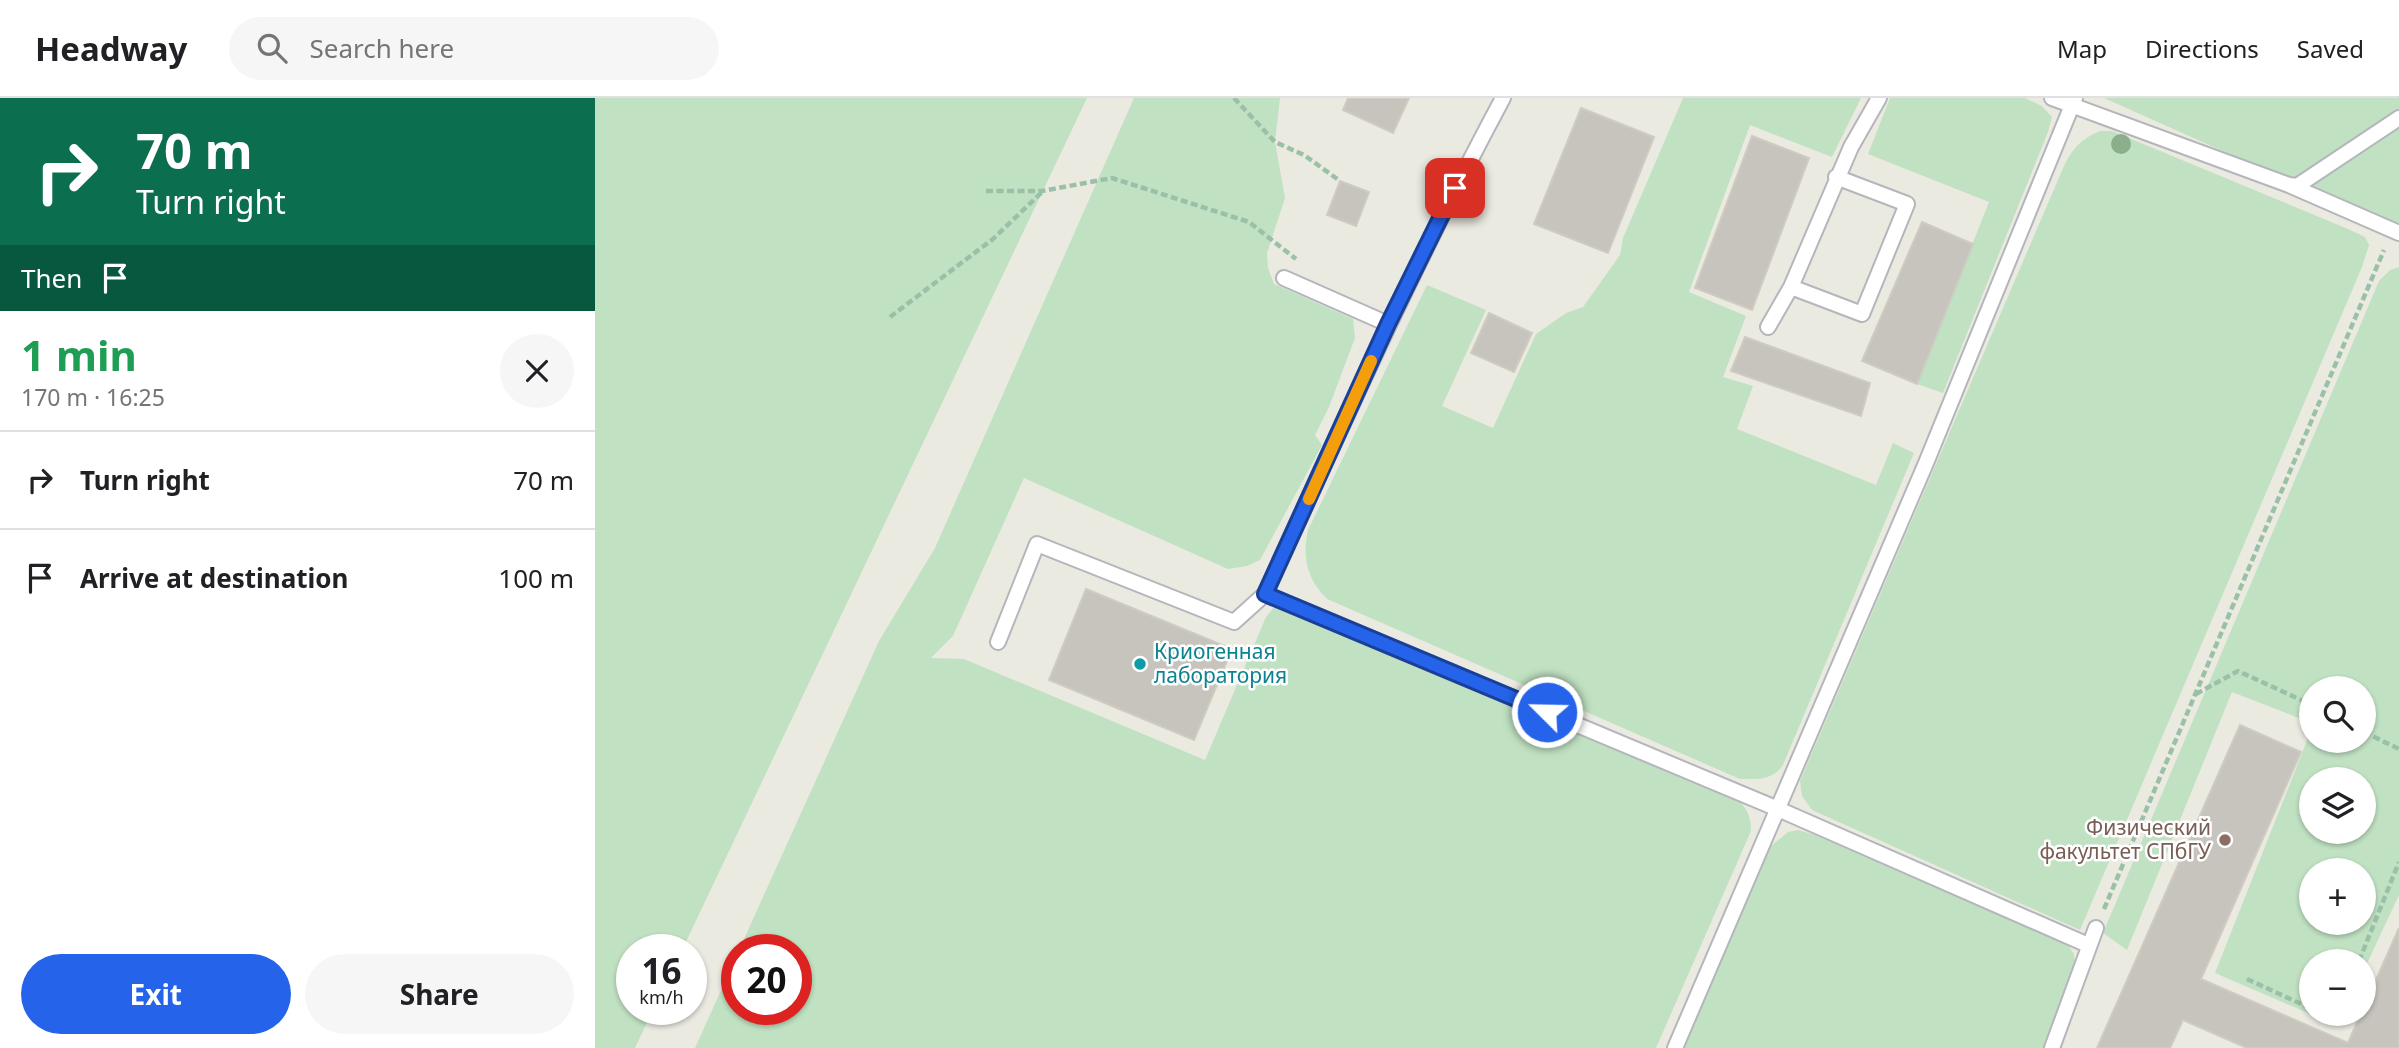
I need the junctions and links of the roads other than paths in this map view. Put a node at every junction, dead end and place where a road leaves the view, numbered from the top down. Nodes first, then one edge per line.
1 (1503, 98) edge
2 (1879, 98) edge
3 (2052, 98) edge
4 (2073, 102) edge
5 (2399, 118) edge
6 (1836, 177) junction
7 (2289, 185) junction
8 (2396, 231) edge
9 (1284, 278) dead end
10 (1791, 287) junction
11 (1388, 324) junction
12 (1768, 327) dead end
13 (1265, 594) junction
14 (997, 642) dead end
15 (1778, 809) junction
16 (2096, 928) road end
17 (2088, 946) junction
18 (1675, 1048) edge
19 (2052, 1048) edge

1 - 11 lane
2 - 6 lane
3 - 4 lane
4 - 7 lane
4 - 15 lane
5 - 7 lane
6 - 10 lane
6 - 10 lane
7 - 8 lane
9 - 11 lane
10 - 12 lane
11 - 13 lane
13 - 14 lane
13 - 15 lane
15 - 17 lane
15 - 18 lane
16 - 17 lane
17 - 19 lane

